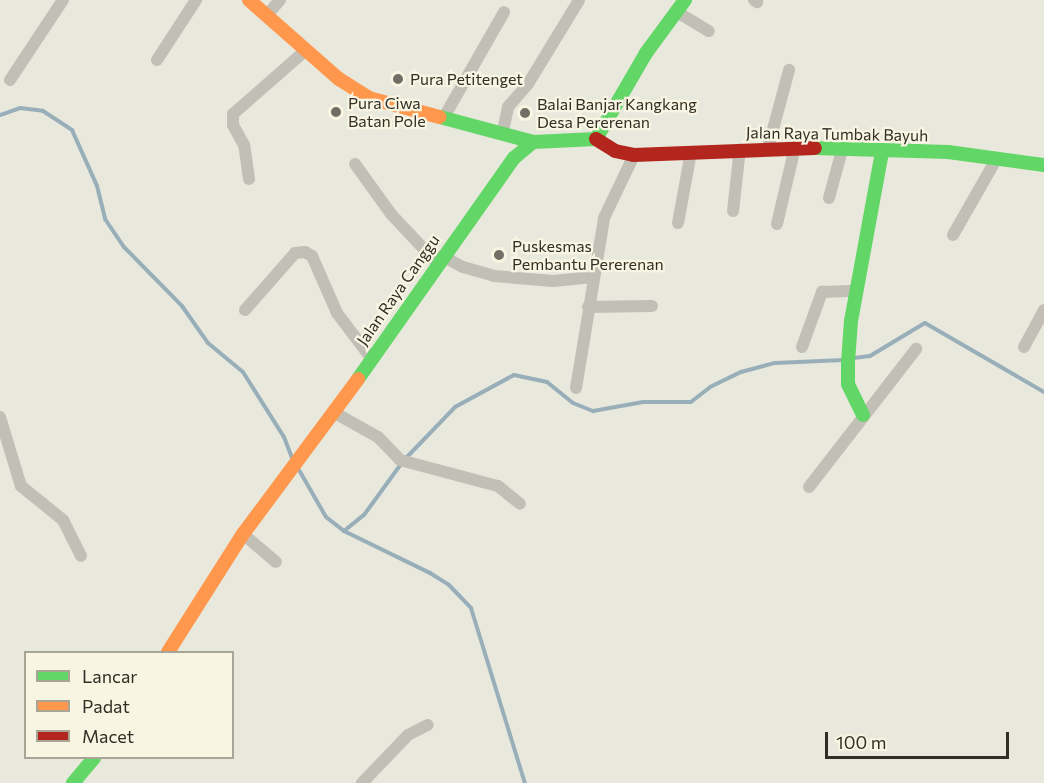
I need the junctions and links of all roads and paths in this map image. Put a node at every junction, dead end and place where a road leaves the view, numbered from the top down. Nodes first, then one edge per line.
1 (63, 0) edge
2 (196, 0) edge
3 (249, 0) edge
4 (280, 0) edge
5 (579, 0) edge
6 (678, 5) edge
7 (504, 12) dead end
8 (267, 15) junction
9 (710, 31) dead end
10 (306, 50) junction
11 (157, 60) dead end
12 (789, 70) dead end
13 (10, 80) dead end
14 (443, 119) junction
15 (497, 130) junction
16 (596, 139) junction
17 (533, 142) junction
18 (795, 147) junction
19 (768, 148) junction
20 (740, 149) junction
21 (842, 150) junction
22 (692, 152) junction
23 (882, 152) junction
24 (634, 155) junction
25 (514, 158) junction
26 (996, 158) junction
27 (355, 164) dead end
28 (1044, 165) edge
29 (249, 179) dead end
30 (829, 198) dead end
31 (733, 211) dead end
32 (678, 223) dead end
33 (777, 224) dead end
34 (953, 235) dead end
35 (439, 259) junction
36 (594, 277) junction
37 (856, 291) junction
38 (652, 306) dead end
39 (588, 307) junction
40 (245, 310) dead end
41 (1044, 310) edge
42 (802, 347) dead end
43 (1024, 347) dead end
44 (916, 349) dead end
45 (371, 357) junction
46 (576, 388) dead end
47 (335, 413) junction
48 (862, 415) junction
49 (0, 417) edge
50 (809, 487) dead end
51 (520, 504) dead end
52 (243, 534) junction
53 (81, 556) dead end
54 (276, 562) dead end
55 (169, 651) edge
56 (428, 725) dead end
57 (93, 759) edge
58 (73, 783) edge
59 (362, 783) edge

1 - 13 street
2 - 11 street
3 - 8 street
4 - 8 street
5 - 15 street
6 - 9 street
6 - 16 street
7 - 14 street
8 - 10 street
10 - 14 street
10 - 29 street
12 - 19 street
14 - 15 street
15 - 17 street
15 - 25 street
16 - 17 street
16 - 24 street, Jalan Raya Tumbak Bayuh
17 - 25 street, Jalan Raya Canggu
18 - 19 street, Jalan Raya Tumbak Bayuh
18 - 21 street, Jalan Raya Tumbak Bayuh
18 - 33 street
19 - 20 street, Jalan Raya Tumbak Bayuh
20 - 22 street, Jalan Raya Tumbak Bayuh
20 - 31 street
21 - 23 street, Jalan Raya Tumbak Bayuh
21 - 30 street
22 - 24 street, Jalan Raya Tumbak Bayuh
22 - 32 street
23 - 26 street, Jalan Raya Tumbak Bayuh
23 - 37 street
24 - 36 street
25 - 35 street, Jalan Raya Canggu
26 - 28 street, Jalan Raya Tumbak Bayuh
26 - 34 street
27 - 35 street
35 - 36 street
35 - 45 street, Jalan Raya Canggu
36 - 39 street
37 - 42 street
37 - 48 street
38 - 39 street
39 - 46 street
40 - 45 street
41 - 43 street
44 - 48 street
45 - 47 street, Jalan Raya Canggu
47 - 51 street
47 - 52 street, Jalan Raya Canggu
48 - 50 street
49 - 53 street
52 - 54 street
52 - 55 street, Jalan Raya Canggu
56 - 59 street
57 - 58 street

